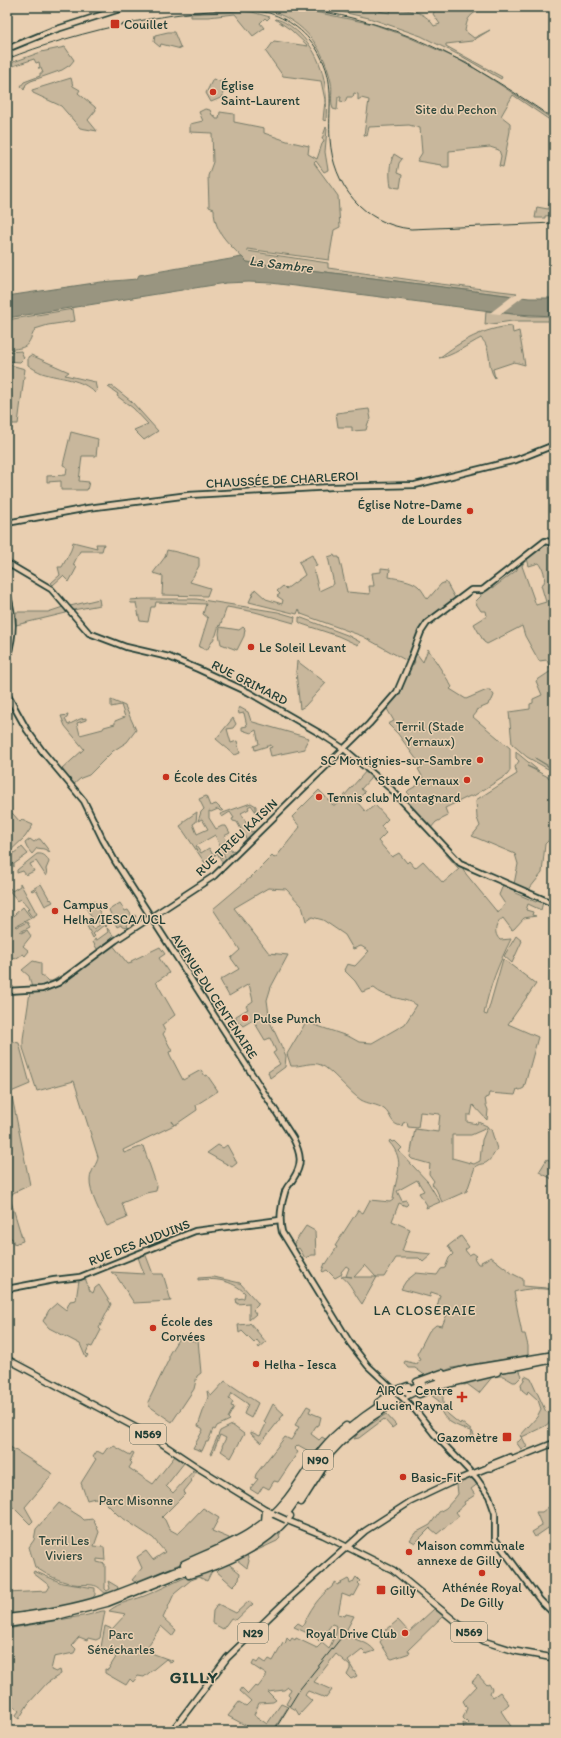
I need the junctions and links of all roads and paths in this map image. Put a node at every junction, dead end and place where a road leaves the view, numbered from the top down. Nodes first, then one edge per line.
1 (126, 7) edge
2 (7, 49) edge
3 (553, 447) edge
4 (7, 523) edge
5 (554, 542) edge
6 (7, 563) edge
7 (7, 592) edge
8 (7, 658) edge
9 (7, 694) edge
10 (344, 749) junction
11 (554, 904) edge
12 (152, 918) junction
13 (7, 991) edge
14 (280, 1220) junction
15 (7, 1289) edge
16 (554, 1350) edge
17 (554, 1355) edge
18 (7, 1358) edge
19 (554, 1359) edge
20 (522, 1360) junction
21 (536, 1363) junction
22 (554, 1363) edge
23 (512, 1364) junction
24 (396, 1392) junction
25 (405, 1400) junction
26 (554, 1439) edge
27 (554, 1443) edge
28 (487, 1468) junction
29 (472, 1474) junction
30 (270, 1512) junction
31 (286, 1520) junction
32 (347, 1547) junction
33 (152, 1580) junction
34 (159, 1584) junction
35 (554, 1614) edge
36 (7, 1618) edge
37 (7, 1624) edge
38 (554, 1658) edge
39 (172, 1731) edge

1 - 2 main road
3 - 4 main road, CHAUSSÉE DE CHARLEROI
5 - 10 main road, RUE TRIEU KAISIN
6 - 10 main road, RUE GRIMARD
7 - 8 main road
9 - 12 main road, AVENUE DU CENTENAIRE
10 - 11 main road, RUE GRIMARD
10 - 12 main road, RUE TRIEU KAISIN
12 - 13 main road, RUE TRIEU KAISIN
12 - 14 main road, AVENUE DU CENTENAIRE
14 - 15 main road, RUE DES AUDUINS
14 - 24 main road
16 - 20 highway
17 - 20 highway, N90
18 - 30 main road, N569
19 - 21 highway, N90
20 - 23 highway, N90
21 - 22 highway
21 - 23 highway, N90
23 - 24 highway
23 - 25 highway
23 - 33 highway, N90
23 - 34 highway, N90
24 - 25 main road, bridge
24 - 30 highway
25 - 29 main road
25 - 31 highway
26 - 28 main road, N29
27 - 28 main road, N29
28 - 29 main road, N29
29 - 32 main road, N29
29 - 35 main road
30 - 31 main road, N569, bridge
30 - 33 highway
31 - 32 main road, N569
31 - 34 highway
32 - 38 main road, N569
32 - 39 main road, N29
33 - 36 highway, N90
34 - 37 highway, N90

